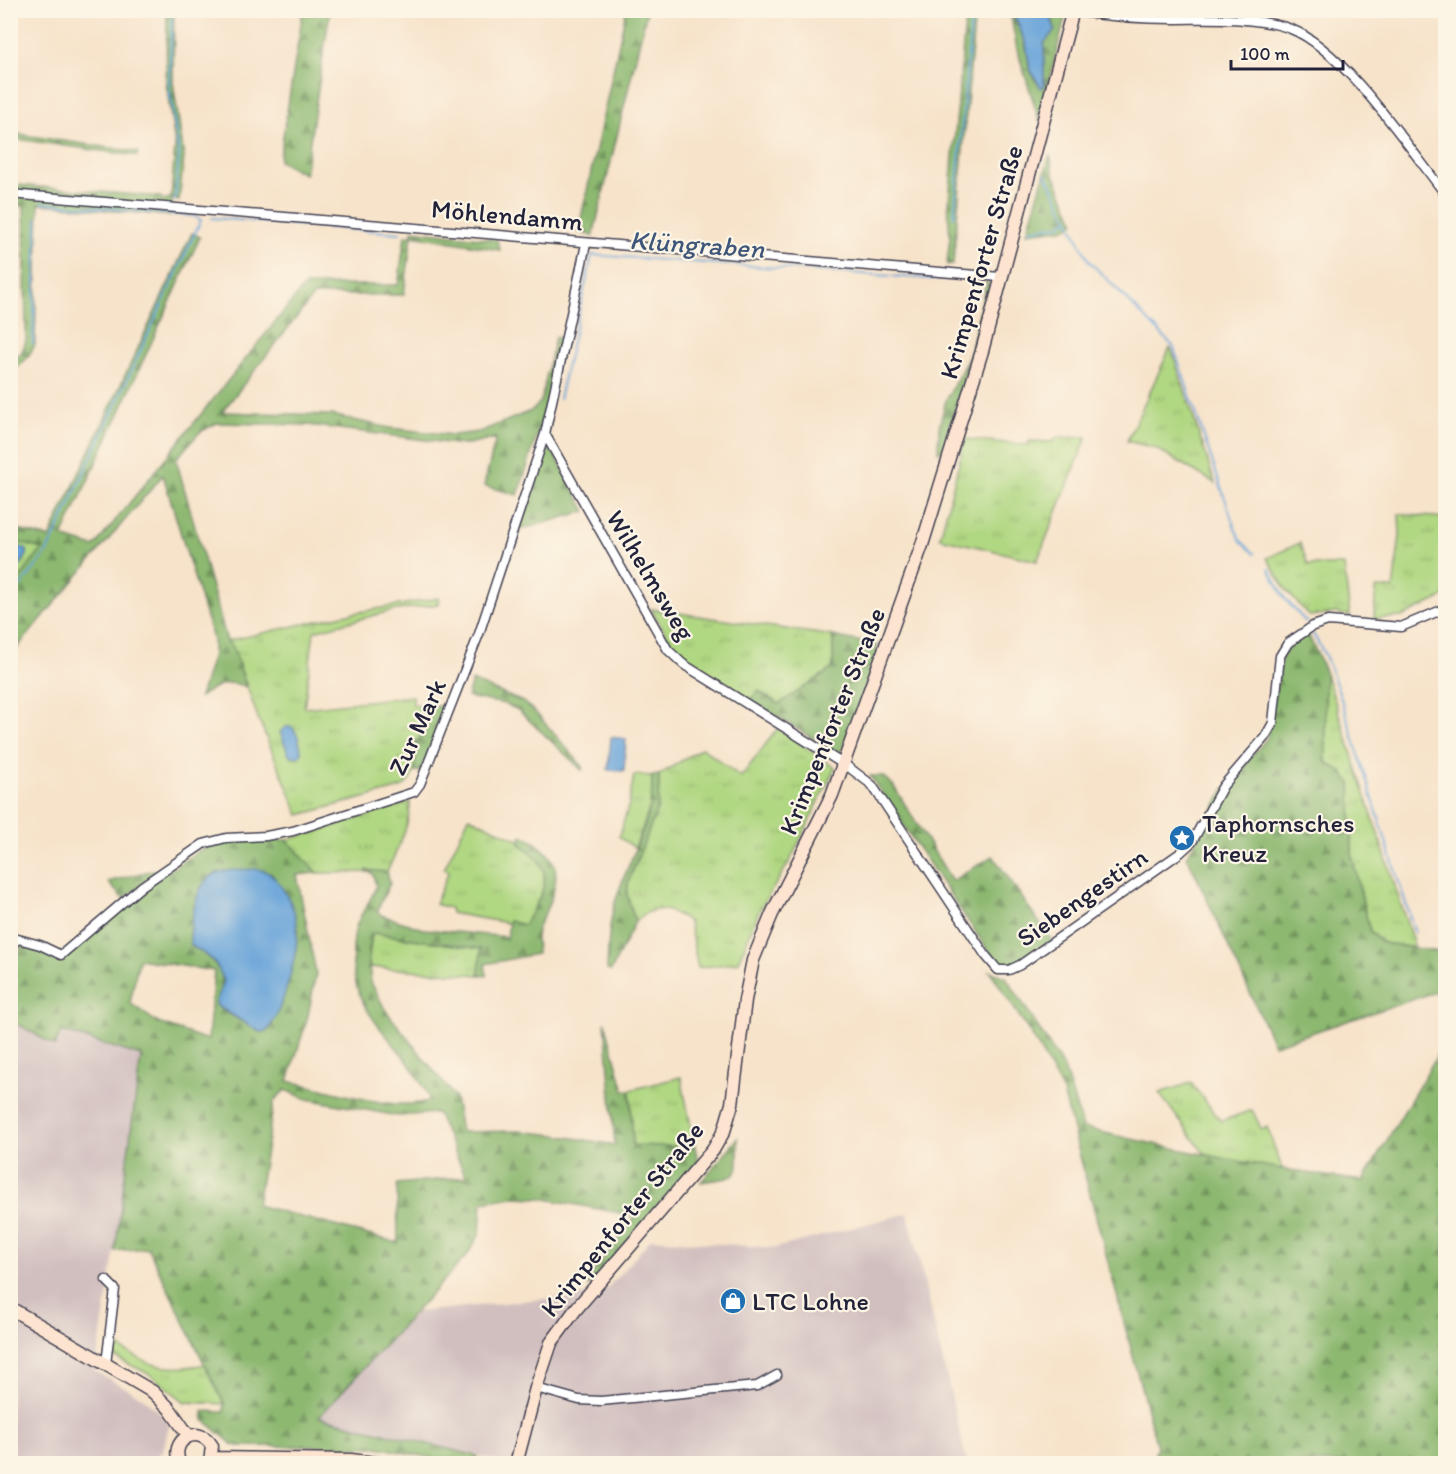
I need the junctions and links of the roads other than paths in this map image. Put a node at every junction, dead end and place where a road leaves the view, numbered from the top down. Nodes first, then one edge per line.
1 (1073, 11) edge
2 (10, 194) edge
3 (1446, 195) edge
4 (586, 244) junction
5 (1000, 277) junction
6 (545, 434) junction
7 (1446, 609) edge
8 (843, 765) junction
9 (10, 946) edge
10 (106, 1280) dead end
11 (10, 1308) edge
12 (106, 1364) junction
13 (777, 1375) dead end
14 (536, 1388) junction
15 (188, 1435) junction
16 (211, 1461) edge
17 (178, 1463) edge
18 (383, 1464) edge
19 (516, 1464) edge

1 - 3 street
1 - 5 street, Krimpenforter Straße
2 - 4 street, Möhlendamm
4 - 5 street, Möhlendamm
4 - 6 street, Zur Mark
5 - 8 street, Krimpenforter Straße
6 - 8 street, Wilhelmsweg
6 - 9 street, Zur Mark
7 - 8 street, Siebengestirn
8 - 14 street, Krimpenforter Straße
10 - 12 street
11 - 12 street
12 - 15 street
13 - 14 street
14 - 19 street, Krimpenforter Straße
15 - 16 street
15 - 17 street
16 - 18 street

